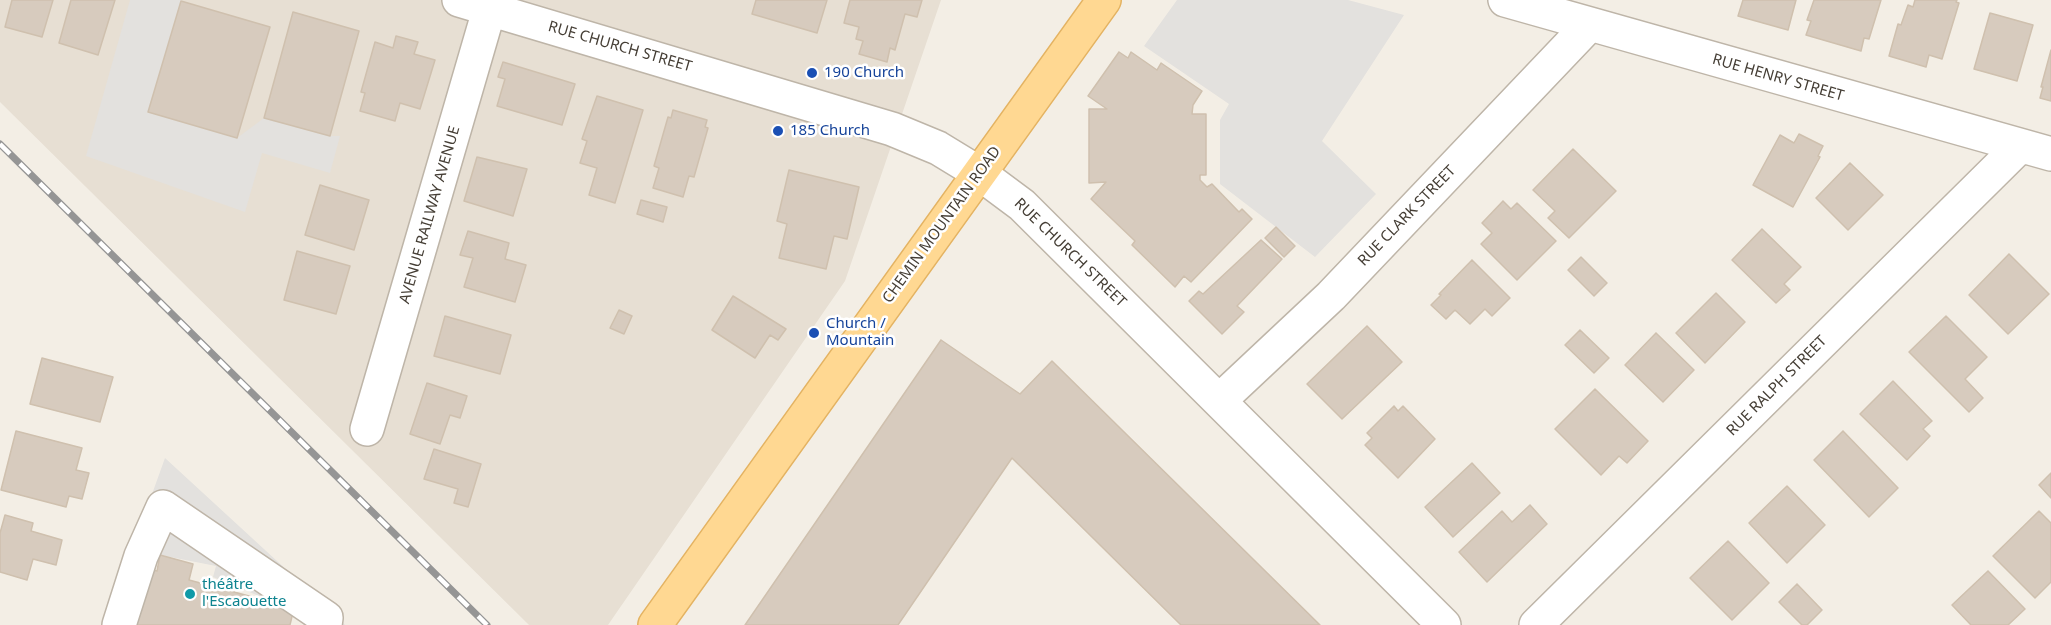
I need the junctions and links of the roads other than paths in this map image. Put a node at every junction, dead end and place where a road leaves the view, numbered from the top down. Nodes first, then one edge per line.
1 (1104, 0) edge
2 (1505, 0) edge
3 (480, 3) edge
4 (1589, 25) junction
5 (2019, 147) junction
6 (2051, 154) edge
7 (979, 173) junction
8 (1219, 400) junction
9 (368, 429) dead end
10 (1425, 618) edge
11 (119, 625) edge
12 (325, 625) edge
13 (655, 625) edge
14 (1536, 625) edge

1 - 7 main road, CHEMIN MOUNTAIN ROAD
2 - 4 street, RUE HENRY STREET
3 - 7 street, RUE CHURCH STREET
3 - 9 street, AVENUE RAILWAY AVENUE
4 - 5 street, RUE HENRY STREET
4 - 8 street, RUE CLARK STREET
5 - 6 street, RUE HENRY STREET
5 - 14 street, RUE RALPH STREET
7 - 8 street, RUE CHURCH STREET
7 - 13 main road, CHEMIN MOUNTAIN ROAD
8 - 10 street, RUE CHURCH STREET
11 - 12 street

